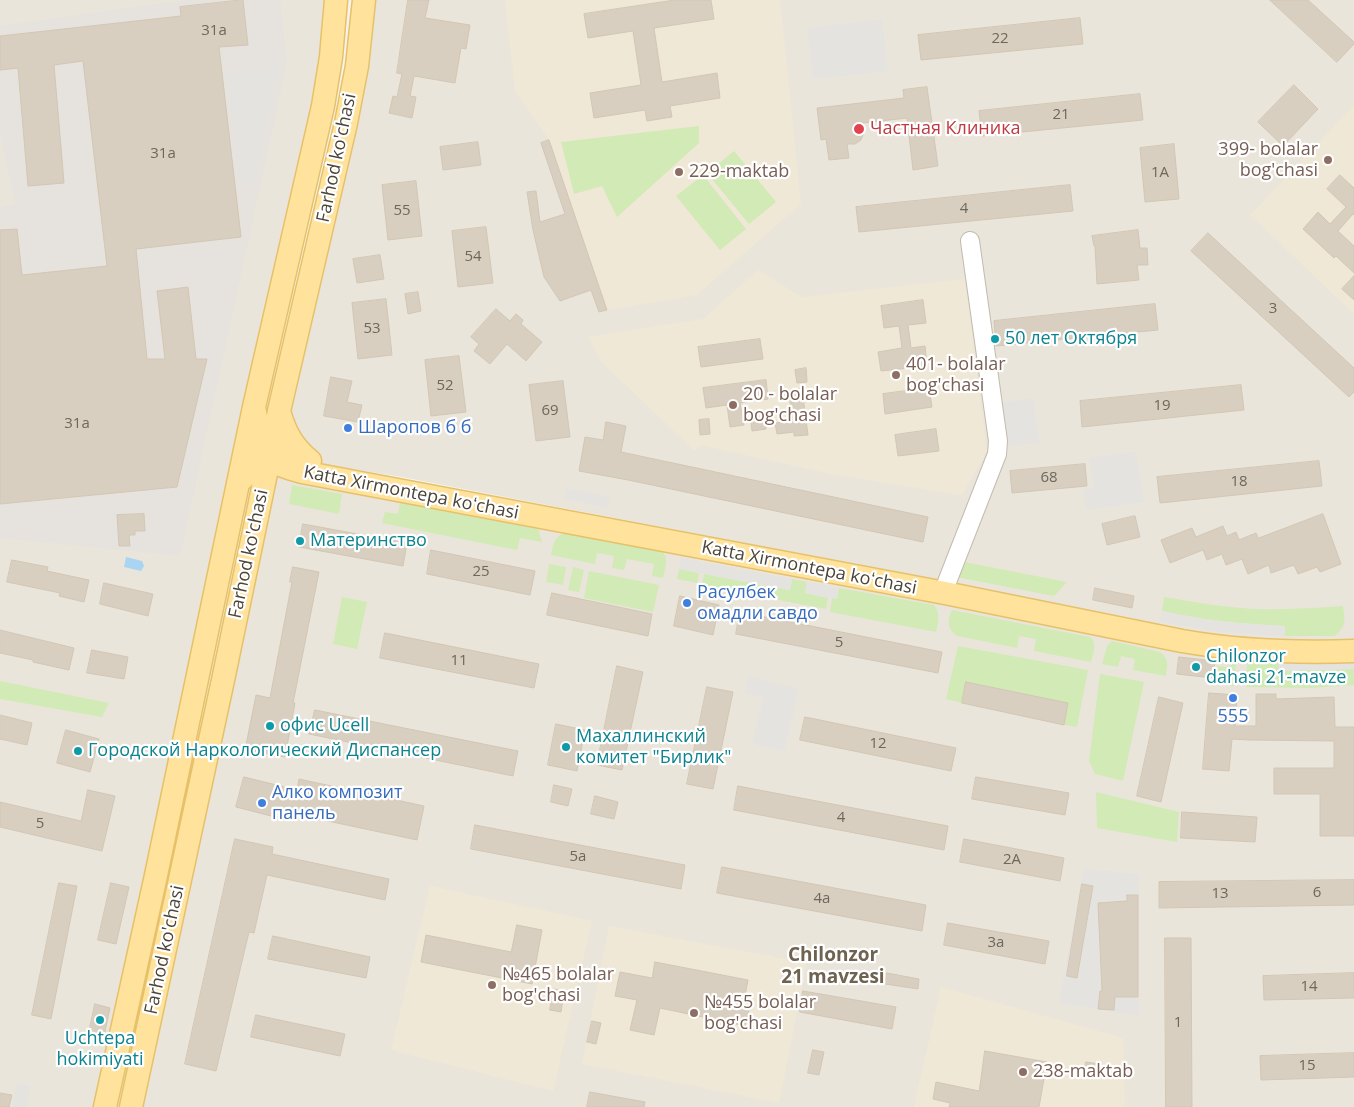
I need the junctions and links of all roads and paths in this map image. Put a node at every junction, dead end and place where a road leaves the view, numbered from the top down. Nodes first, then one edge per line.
1 (336, 0) edge
2 (364, 0) edge
3 (970, 241) dead end
4 (254, 407) junction
5 (279, 411) junction
6 (269, 458) junction
7 (306, 467) junction
8 (238, 483) junction
9 (259, 504) junction
10 (946, 588) junction
11 (1354, 641) edge
12 (1354, 651) edge
13 (106, 1107) edge
14 (130, 1107) edge

1 - 4 main road, Farhod ko'chasi
2 - 5 main road, Farhod ko'chasi
3 - 10 street
4 - 6 main road
4 - 8 main road, Farhod ko'chasi
5 - 6 main road, Farhod ko'chasi
5 - 7 main road
6 - 7 main road, Katta Xirmontepa koʻchasi
6 - 8 main road
6 - 9 main road, Farhod ko'chasi
7 - 9 main road
7 - 10 main road, Katta Xirmontepa koʻchasi
8 - 13 main road, Farhod ko'chasi
9 - 14 main road, Farhod ko'chasi
10 - 11 main road, Katta Xirmontepa koʻchasi
10 - 12 main road, Katta Xirmontepa koʻchasi

